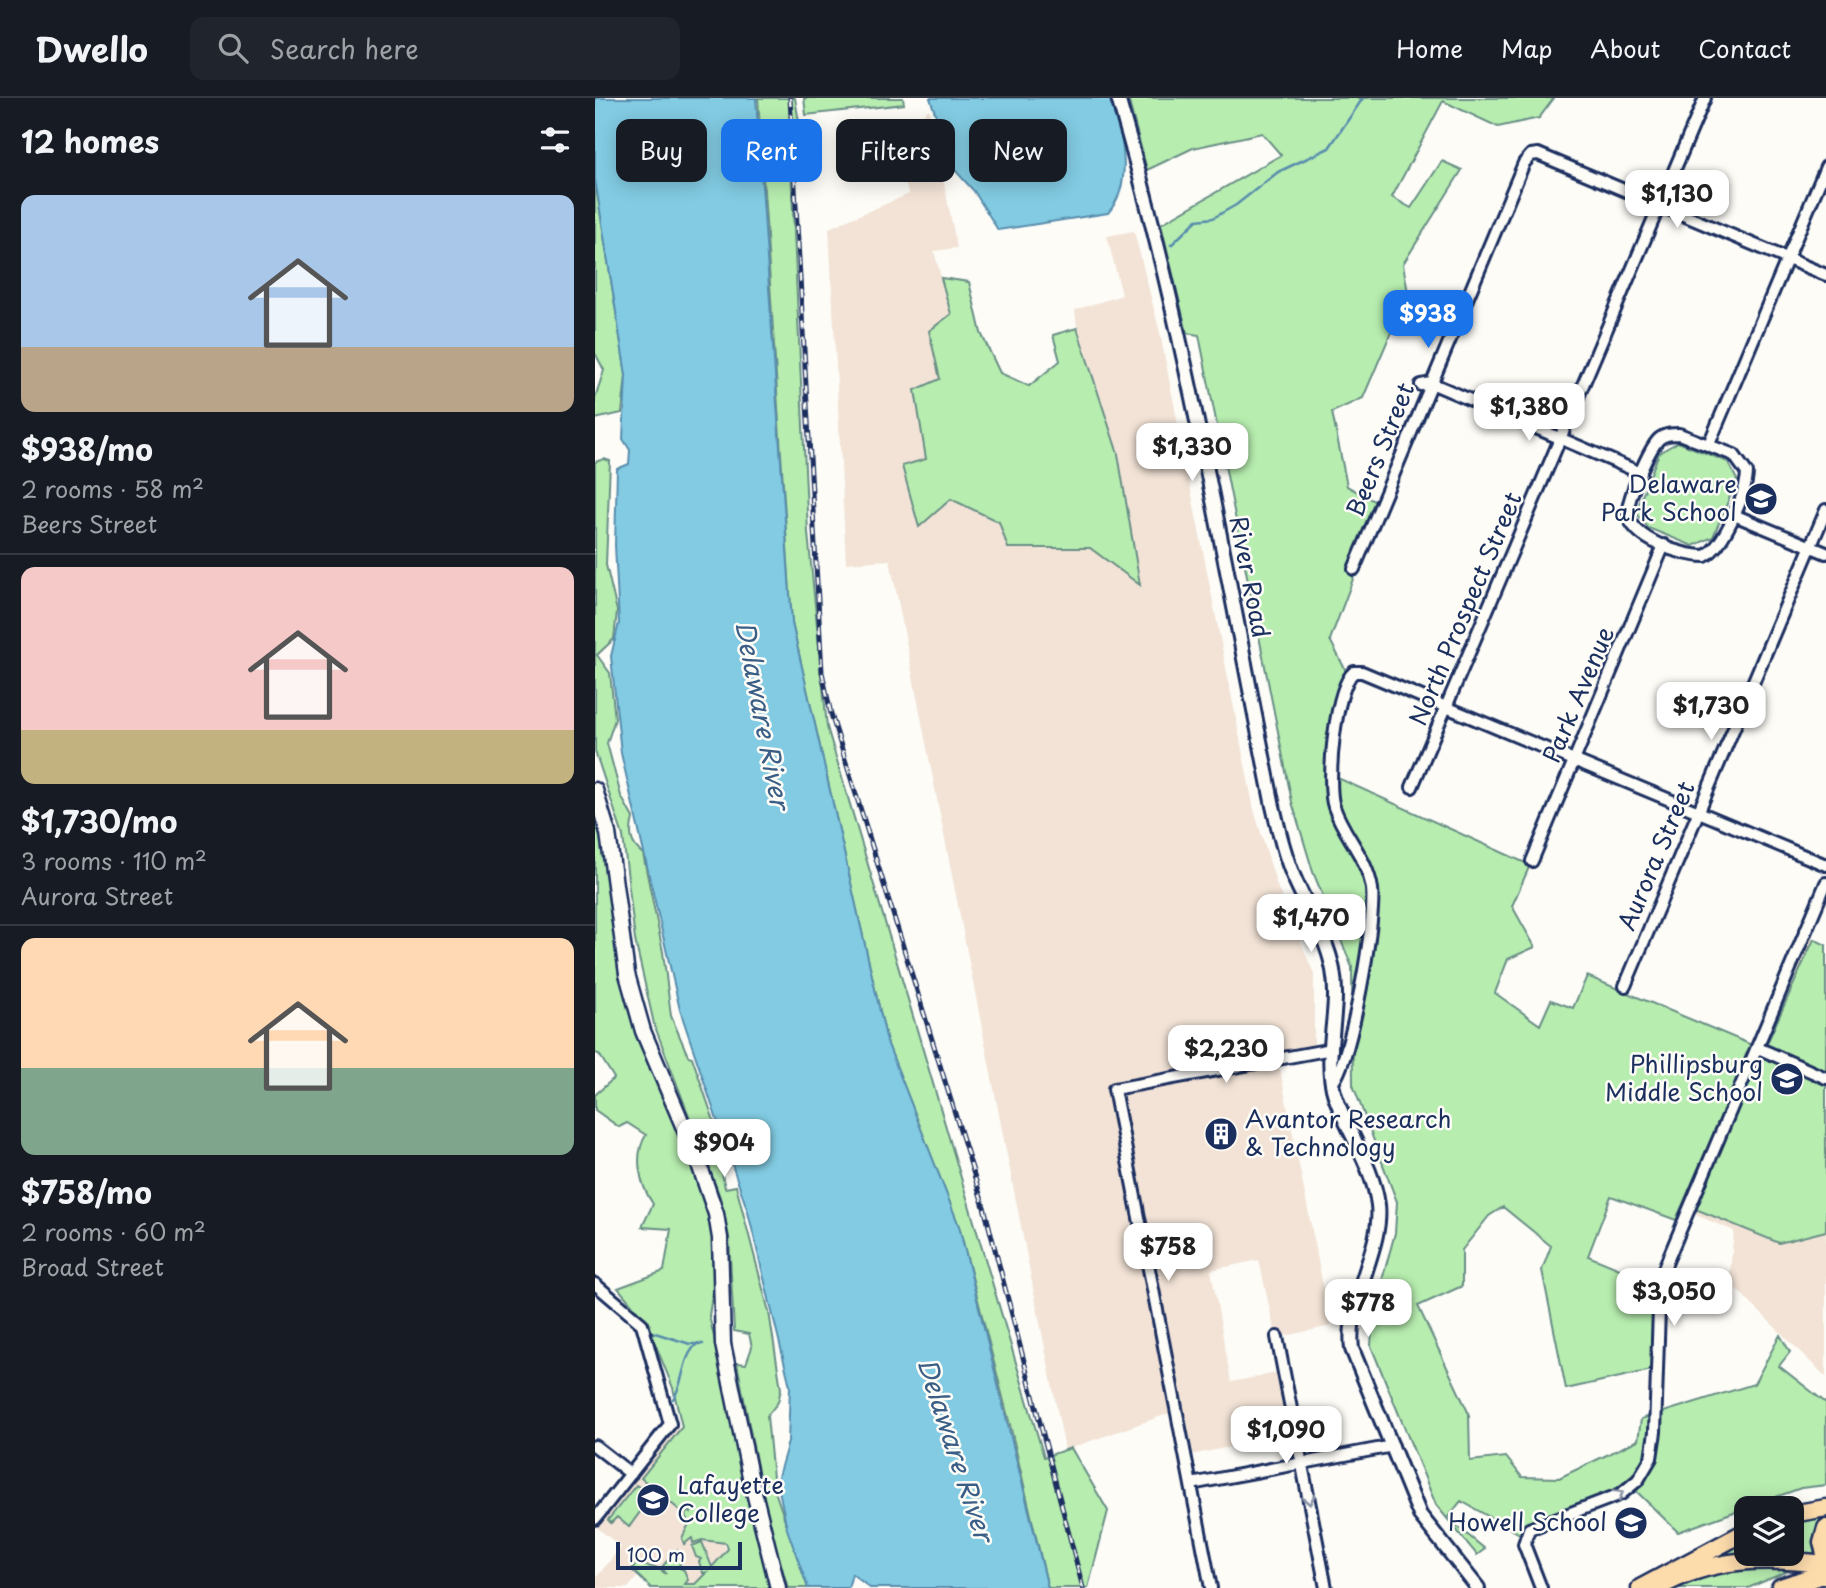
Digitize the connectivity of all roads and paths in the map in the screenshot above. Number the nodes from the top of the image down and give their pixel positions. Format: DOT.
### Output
graph roads {
  1 [pos="1118,98"];
  2 [pos="1705,98"];
  3 [pos="1826,167"];
  4 [pos="1661,206"];
  5 [pos="1787,259"];
  6 [pos="1826,275"];
  7 [pos="1426,384"];
  8 [pos="1561,440"];
  9 [pos="1709,444"];
  10 [pos="1641,473"];
  11 [pos="1826,510"];
  12 [pos="1734,515"];
  13 [pos="1664,545"];
  14 [pos="1811,547"];
  15 [pos="1826,553"];
  16 [pos="1354,569"];
  17 [pos="1448,708"];
  18 [pos="1574,761"];
  19 [pos="1412,787"];
  20 [pos="595,790"];
  21 [pos="1697,813"];
  22 [pos="1532,861"];
  23 [pos="1826,865"];
  24 [pos="1826,883"];
  25 [pos="1625,986"];
  26 [pos="1758,1048"];
  27 [pos="1332,1049"];
  28 [pos="1826,1078"];
  29 [pos="1332,1082"];
  30 [pos="595,1284"];
  31 [pos="1277,1337"];
  32 [pos="595,1446"];
  33 [pos="1393,1446"];
  34 [pos="1302,1463"];
  35 [pos="631,1474"];
  36 [pos="1191,1484"];
  37 [pos="1826,1508"];
  38 [pos="1804,1512"];
  39 [pos="595,1519"];
  40 [pos="1826,1528"];
  41 [pos="1734,1538"];
  42 [pos="1826,1561"];
  43 [pos="1826,1573"];
  44 [pos="778,1588"];
  45 [pos="1211,1588"];
  46 [pos="1326,1588"];
  47 [pos="1478,1588"];
  48 [pos="1541,1588"];
  49 [pos="1640,1588"];
  50 [pos="1658,1588"];
  51 [pos="1781,1588"];
  1 -- 27 [label="street, River Road"];
  2 -- 4 [label="street, North Prospect Street"];
  3 -- 5 [label="street"];
  4 -- 5 [label="street"];
  4 -- 7 [label="street, Beers Street"];
  4 -- 8 [label="street, North Prospect Street"];
  5 -- 6 [label="street"];
  5 -- 9 [label="street"];
  7 -- 8 [label="street"];
  7 -- 16 [label="street, Beers Street"];
  8 -- 10 [label="street"];
  8 -- 17 [label="street, North Prospect Street"];
  9 -- 10 [label="street"];
  9 -- 12 [label="street"];
  10 -- 13 [label="street"];
  11 -- 14 [label="street, Aurora Street"];
  12 -- 13 [label="street"];
  12 -- 14 [label="street"];
  13 -- 18 [label="street, Park Avenue"];
  14 -- 15 [label="street"];
  14 -- 21 [label="street, Aurora Street"];
  17 -- 18 [label="street"];
  17 -- 19 [label="street, North Prospect Street"];
  17 -- 29 [label="street"];
  18 -- 21 [label="street"];
  18 -- 22 [label="street, Park Avenue"];
  20 -- 44 [label="main road"];
  21 -- 23 [label="street"];
  21 -- 25 [label="street, Aurora Street"];
  24 -- 26 [label="street"];
  26 -- 28 [label="street"];
  48 -- 26 [label="street, one-way"];
  27 -- 29 [label="street, River Road"];
  27 -- 36 [label="street"];
  29 -- 33 [label="street"];
  30 -- 35 [label="street"];
  31 -- 34 [label="street"];
  32 -- 35 [label="street"];
  33 -- 34 [label="street"];
  33 -- 47 [label="street"];
  34 -- 36 [label="street"];
  34 -- 46 [label="street, one-way"];
  35 -- 39 [label="street"];
  36 -- 45 [label="street"];
  37 -- 38 [label="main road"];
  40 -- 42 [label="main road"];
  41 -- 49 [label="main road"];
  42 -- 50 [label="main road"];
  43 -- 51 [label="highway"];
}
